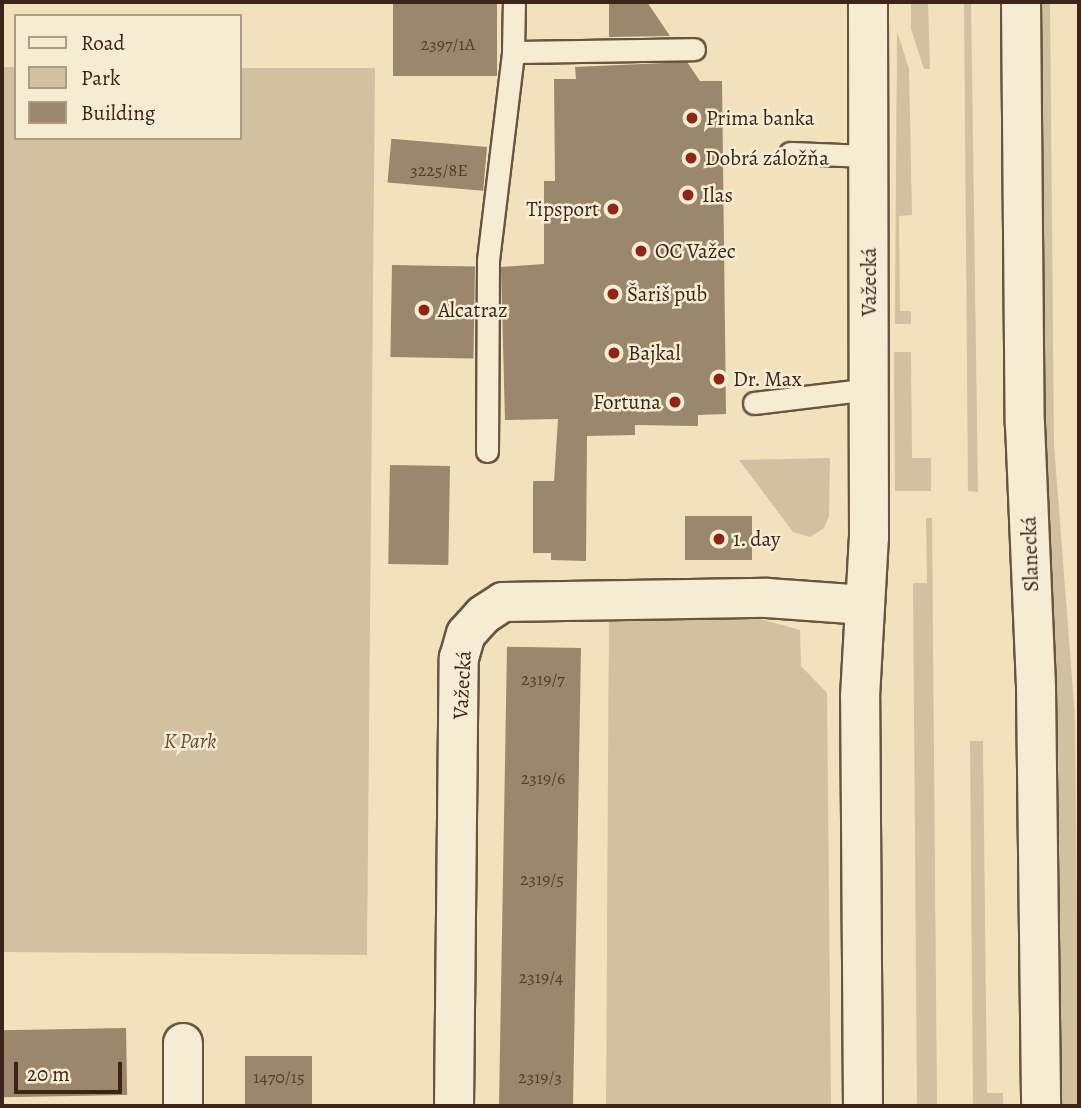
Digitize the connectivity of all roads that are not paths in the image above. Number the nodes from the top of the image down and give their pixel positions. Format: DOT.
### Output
graph roads {
  1 [pos="514,2"];
  2 [pos="869,2"];
  3 [pos="1021,2"];
  4 [pos="694,49"];
  5 [pos="513,52"];
  6 [pos="790,153"];
  7 [pos="869,156"];
  8 [pos="869,389"];
  9 [pos="754,403"];
  10 [pos="487,451"];
  11 [pos="865,605"];
  12 [pos="183,1043"];
  13 [pos="183,1106"];
  14 [pos="454,1106"];
  15 [pos="863,1106"];
  16 [pos="1041,1106"];
  1 -- 5 [label="lane"];
  2 -- 7 [label="street, Važecká"];
  3 -- 16 [label="street, Slanecká"];
  4 -- 5 [label="lane"];
  5 -- 10 [label="lane"];
  6 -- 7 [label="lane"];
  7 -- 8 [label="street, Važecká"];
  8 -- 9 [label="lane"];
  8 -- 11 [label="street, Važecká"];
  11 -- 14 [label="street, Važecká"];
  11 -- 15 [label="street, Važecká"];
  12 -- 13 [label="street"];
}
